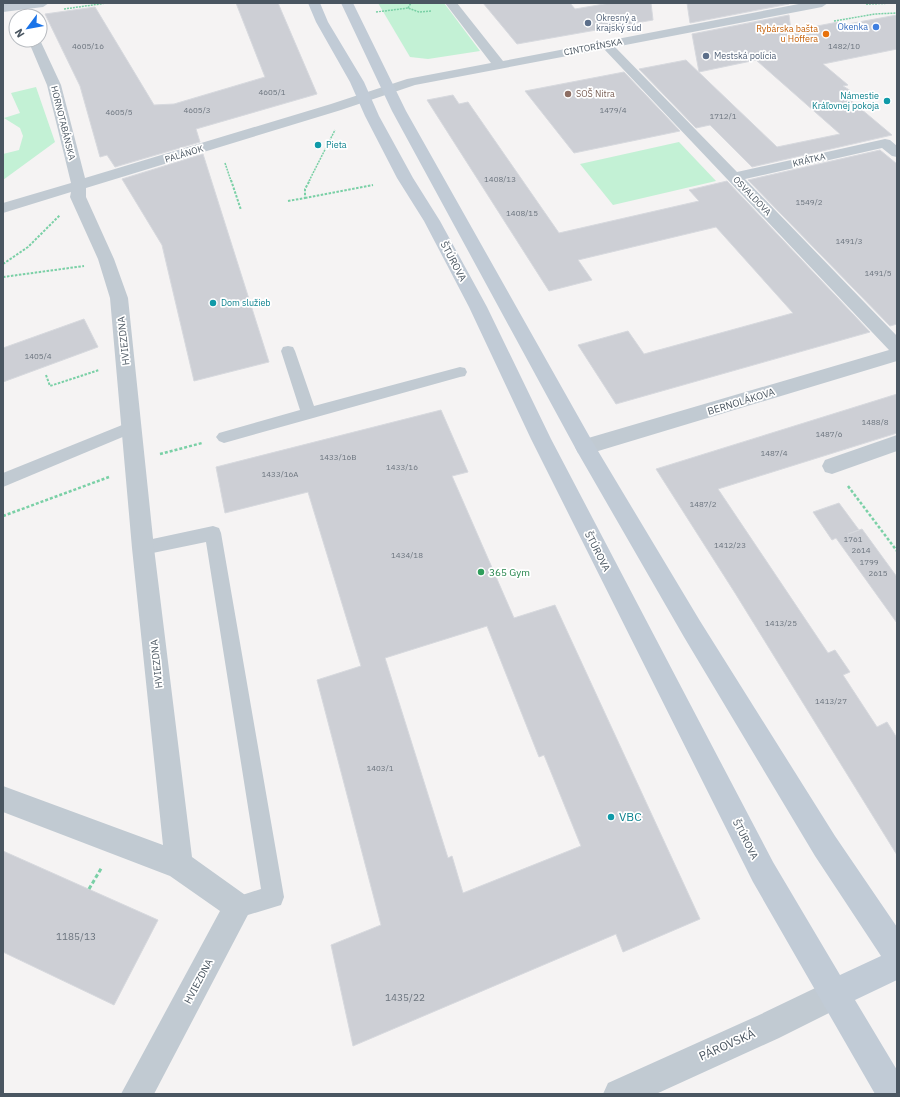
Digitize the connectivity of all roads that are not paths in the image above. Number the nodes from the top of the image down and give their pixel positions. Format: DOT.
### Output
graph roads {
  1 [pos="43,3"];
  2 [pos="314,3"];
  3 [pos="347,3"];
  4 [pos="451,3"];
  5 [pos="822,3"];
  6 [pos="29,8"];
  7 [pos="606,44"];
  8 [pos="38,48"];
  9 [pos="499,64"];
  10 [pos="388,89"];
  11 [pos="364,99"];
  12 [pos="897,153"];
  13 [pos="734,177"];
  14 [pos="79,191"];
  15 [pos="3,208"];
  16 [pos="897,347"];
  17 [pos="288,351"];
  18 [pos="897,354"];
  19 [pos="460,372"];
  20 [pos="309,414"];
  21 [pos="132,427"];
  22 [pos="224,436"];
  23 [pos="897,443"];
  24 [pos="585,447"];
  25 [pos="832,466"];
  26 [pos="3,480"];
  27 [pos="143,548"];
  28 [pos="3,799"];
  29 [pos="179,865"];
  30 [pos="238,907"];
  31 [pos="897,953"];
  32 [pos="897,964"];
  33 [pos="834,994"];
  34 [pos="653,1087"];
  35 [pos="137,1094"];
  36 [pos="619,1094"];
  37 [pos="893,1094"];
  1 -- 6 [label="street"];
  2 -- 11 [label="main road, ŠTÚROVA"];
  3 -- 10 [label="main road"];
  4 -- 9 [label="street"];
  5 -- 7 [label="street, CINTORÍNSKA"];
  7 -- 9 [label="street, CINTORÍNSKA"];
  7 -- 13 [label="street, OSVALDOVA"];
  8 -- 14 [label="street, HORNOTABÁNSKA"];
  9 -- 10 [label="street, CINTORÍNSKA"];
  10 -- 11 [label="street, PALÁNOK"];
  10 -- 24 [label="main road"];
  11 -- 14 [label="street, PALÁNOK"];
  11 -- 33 [label="main road, ŠTÚROVA"];
  12 -- 13 [label="street, KRÁTKA"];
  13 -- 16 [label="street, OSVALDOVA"];
  14 -- 15 [label="street, PALÁNOK"];
  14 -- 21 [label="street, HVIEZDNA"];
  17 -- 20 [label="lane"];
  18 -- 24 [label="street, BERNOLÁKOVA"];
  19 -- 20 [label="lane"];
  20 -- 22 [label="lane"];
  21 -- 26 [label="lane"];
  21 -- 27 [label="street, HVIEZDNA"];
  23 -- 25 [label="street"];
  24 -- 31 [label="main road"];
  27 -- 29 [label="street, HVIEZDNA"];
  27 -- 30 [label="lane"];
  28 -- 29 [label="street"];
  29 -- 30 [label="street"];
  30 -- 35 [label="street, HVIEZDNA"];
  32 -- 33 [label="main road"];
  33 -- 34 [label="street, PÁROVSKÁ"];
  33 -- 37 [label="main road, ŠTÚROVA"];
  34 -- 36 [label="street, PÁROVSKÁ"];
}
